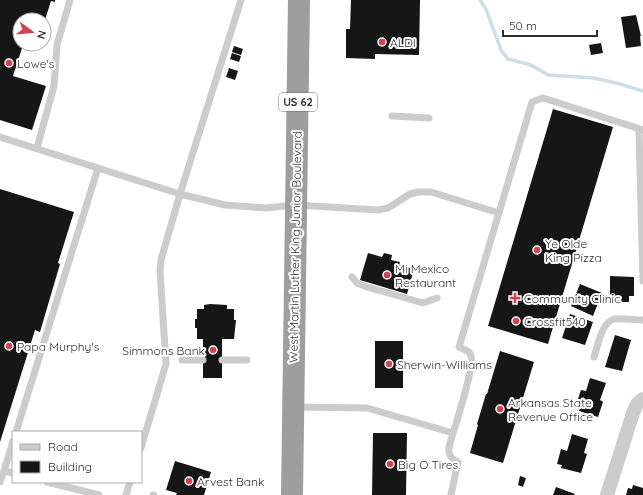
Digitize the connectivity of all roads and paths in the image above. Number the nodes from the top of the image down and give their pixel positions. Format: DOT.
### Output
graph roads {
  1 [pos="70,0"];
  2 [pos="240,0"];
  3 [pos="299,0"];
  4 [pos="392,116"];
  5 [pos="429,118"];
  6 [pos="641,129"];
  7 [pos="0,138"];
  8 [pos="37,148"];
  9 [pos="98,168"];
  10 [pos="180,194"];
  11 [pos="296,205"];
  12 [pos="498,213"];
  13 [pos="352,277"];
  14 [pos="643,282"];
  15 [pos="437,298"];
  16 [pos="643,320"];
  17 [pos="594,357"];
  18 [pos="182,360"];
  19 [pos="203,360"];
  20 [pos="222,360"];
  21 [pos="247,360"];
  22 [pos="643,399"];
  23 [pos="293,407"];
  24 [pos="16,431"];
  25 [pos="453,433"];
  26 [pos="12,443"];
  27 [pos="142,445"];
  28 [pos="4,471"];
  29 [pos="12,473"];
  30 [pos="0,482"];
  31 [pos="51,483"];
  32 [pos="130,483"];
  33 [pos="99,495"];
  34 [pos="126,495"];
  35 [pos="292,495"];
  36 [pos="451,495"];
  37 [pos="607,495"];
  1 -- 8 [label="lane"];
  2 -- 10 [label="lane"];
  3 -- 11 [label="highway, West Martin Luther King Junior Boulevard / US 62"];
  4 -- 5 [label="lane"];
  6 -- 12 [label="lane"];
  6 -- 14 [label="lane"];
  7 -- 8 [label="lane"];
  8 -- 9 [label="lane"];
  9 -- 10 [label="lane"];
  9 -- 24 [label="lane"];
  10 -- 11 [label="lane"];
  10 -- 27 [label="lane"];
  11 -- 12 [label="lane"];
  11 -- 23 [label="highway, West Martin Luther King Junior Boulevard / US 62"];
  12 -- 25 [label="lane"];
  13 -- 15 [label="lane"];
  16 -- 17 [label="lane"];
  18 -- 19 [label="lane"];
  20 -- 21 [label="lane"];
  22 -- 37 [label="street"];
  23 -- 25 [label="lane"];
  23 -- 35 [label="highway, West Martin Luther King Junior Boulevard / US 62"];
  25 -- 36 [label="lane"];
  26 -- 28 [label="lane"];
  28 -- 29 [label="lane"];
  28 -- 30 [label="lane"];
  31 -- 33 [label="lane"];
  32 -- 34 [label="lane"];
}
